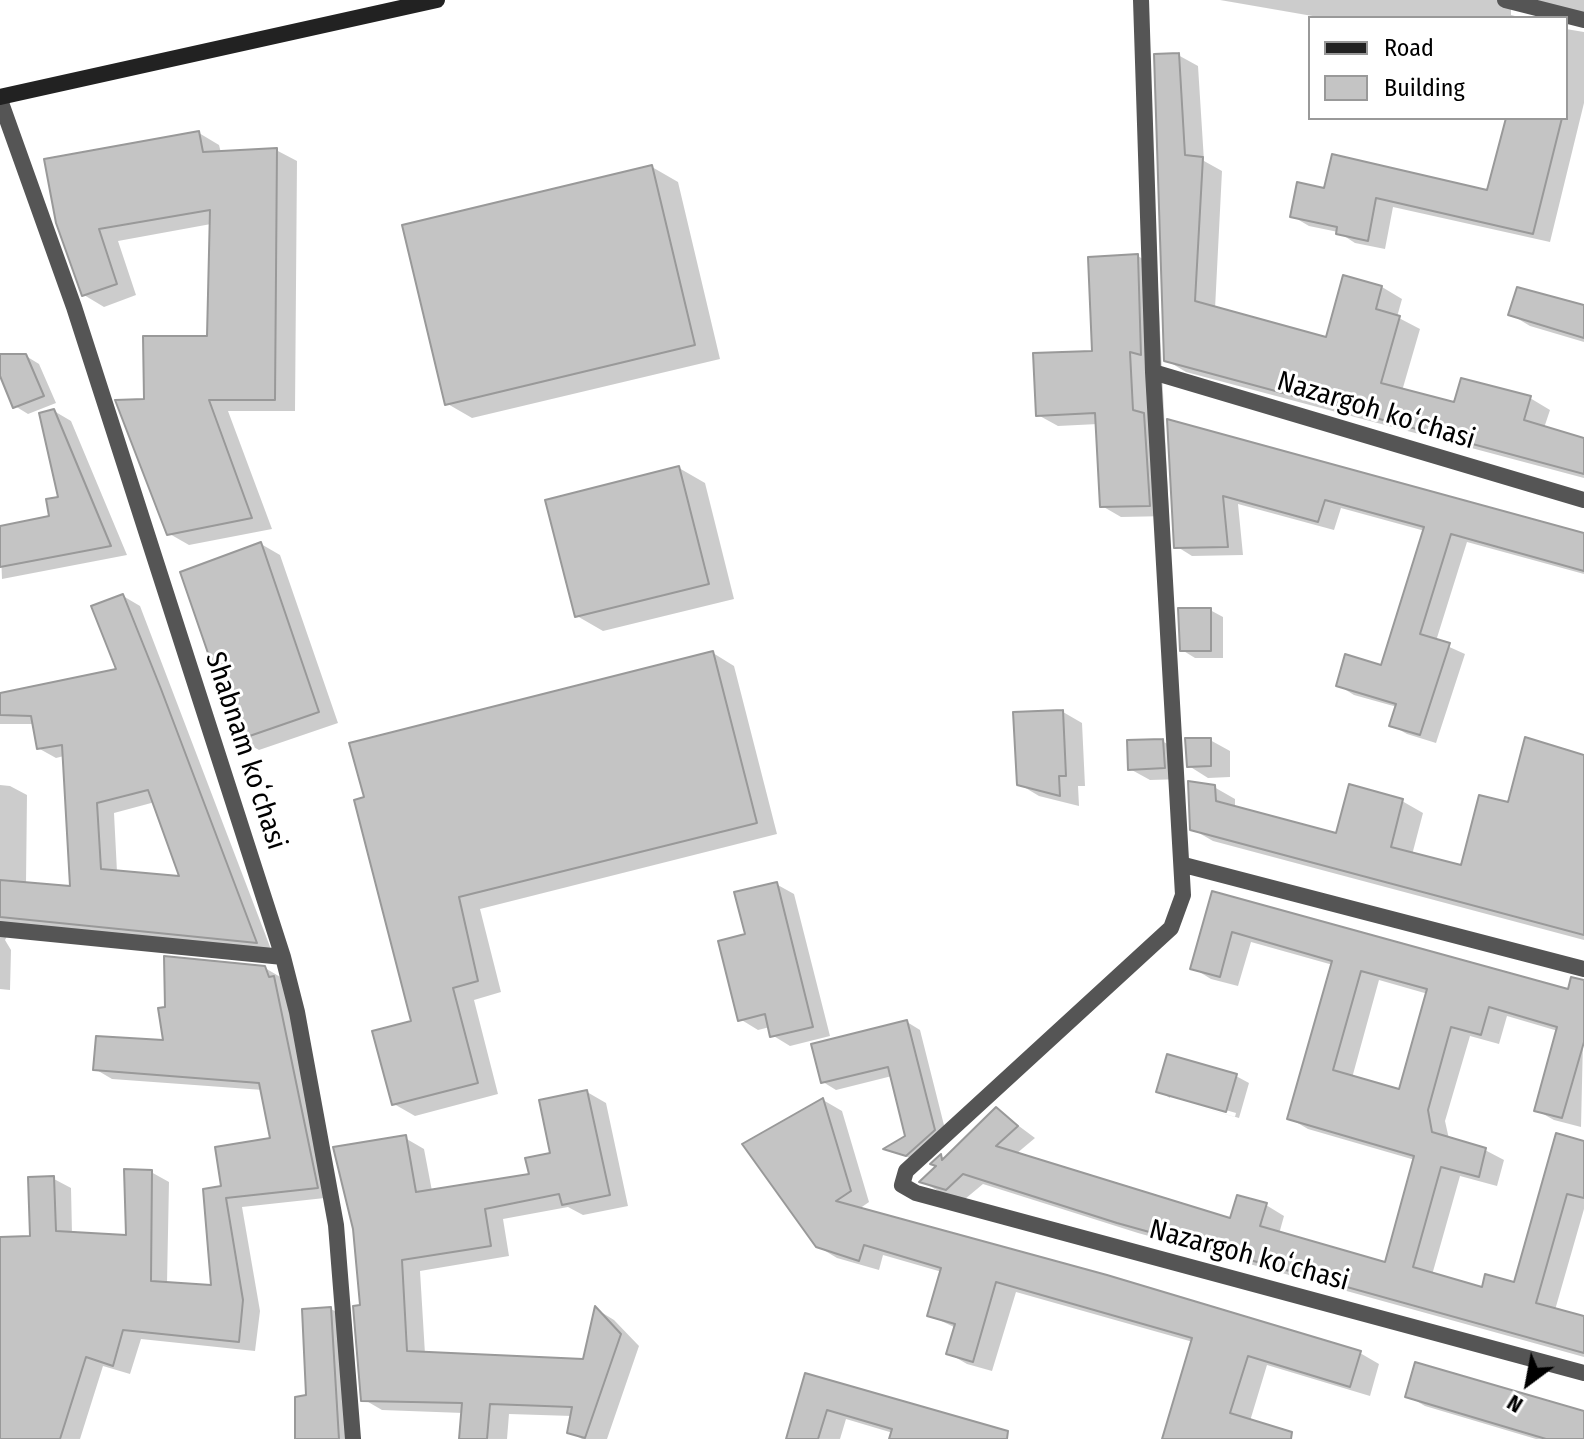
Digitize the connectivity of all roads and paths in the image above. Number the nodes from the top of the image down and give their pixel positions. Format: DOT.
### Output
graph roads {
  1 [pos="437,0"];
  2 [pos="1141,0"];
  3 [pos="1505,0"];
  4 [pos="1584,20"];
  5 [pos="0,98"];
  6 [pos="1153,372"];
  7 [pos="1584,500"];
  8 [pos="1184,865"];
  9 [pos="0,929"];
  10 [pos="283,957"];
  11 [pos="1584,969"];
  12 [pos="1584,1373"];
  13 [pos="353,1439"];
  1 -- 5 [label="street"];
  2 -- 6 [label="street"];
  3 -- 4 [label="street"];
  5 -- 10 [label="street, Shabnam koʻchasi"];
  6 -- 7 [label="street, Nazargoh koʻchasi"];
  6 -- 8 [label="street"];
  8 -- 11 [label="street"];
  8 -- 12 [label="street, Nazargoh koʻchasi"];
  9 -- 10 [label="street"];
  10 -- 13 [label="street, Shabnam koʻchasi"];
}
